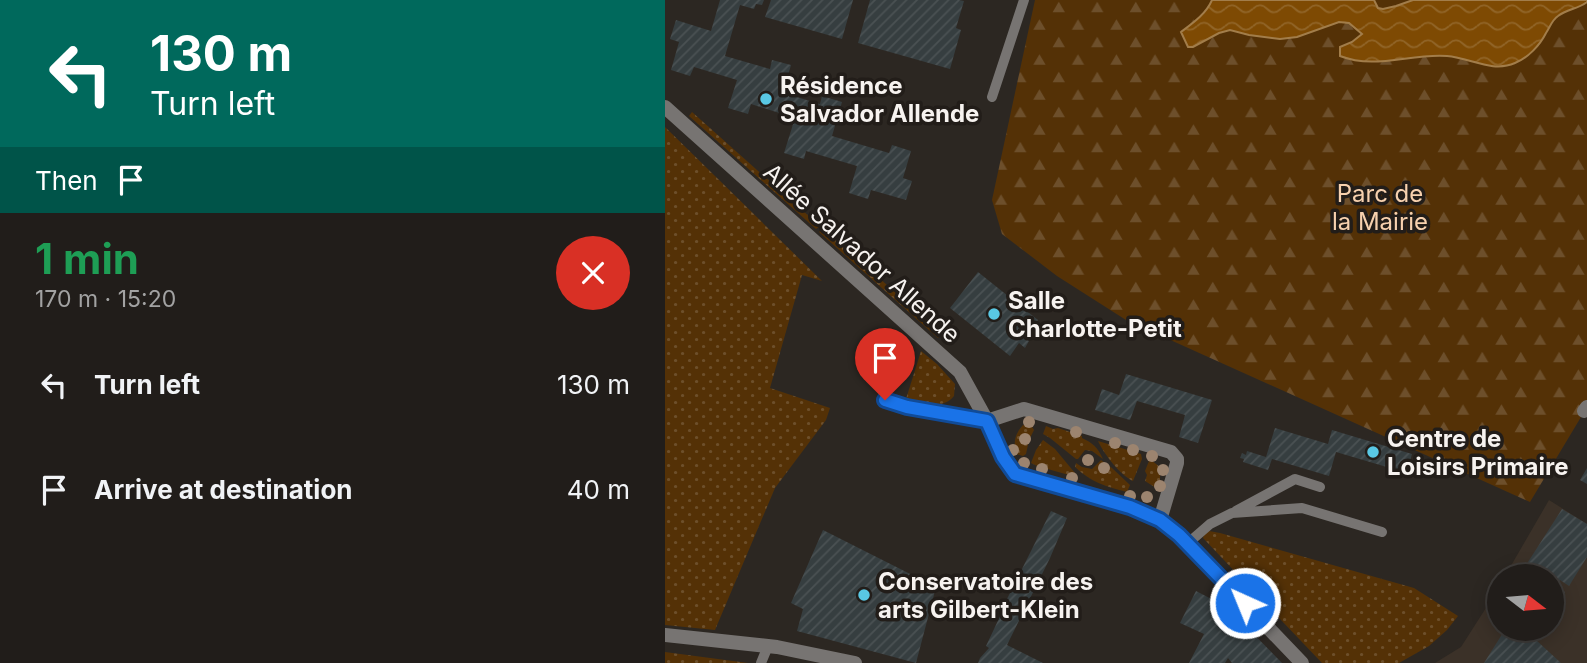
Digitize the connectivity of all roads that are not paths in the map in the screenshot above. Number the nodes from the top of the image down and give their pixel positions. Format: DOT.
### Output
graph roads {
  1 [pos="1024,0"];
  2 [pos="992,97"];
  3 [pos="665,107"];
  4 [pos="885,400"];
  5 [pos="907,407"];
  6 [pos="987,421"];
  7 [pos="1320,487"];
  8 [pos="1232,513"];
  9 [pos="1160,520"];
  10 [pos="1382,532"];
  11 [pos="1187,544"];
  12 [pos="665,635"];
  13 [pos="768,646"];
  14 [pos="761,663"];
  15 [pos="855,663"];
  16 [pos="1302,663"];
  1 -- 2 [label="lane"];
  3 -- 6 [label="street, Allée Salvador Allende"];
  4 -- 5 [label="lane"];
  5 -- 6 [label="street"];
  6 -- 9 [label="street, Allée Salvador Allende"];
  6 -- 9 [label="street"];
  7 -- 8 [label="lane"];
  8 -- 10 [label="lane"];
  8 -- 11 [label="lane"];
  9 -- 11 [label="street, Allée Salvador Allende"];
  11 -- 16 [label="street, Allée Salvador Allende"];
  12 -- 13 [label="street"];
  13 -- 14 [label="lane"];
  13 -- 15 [label="street"];
}
